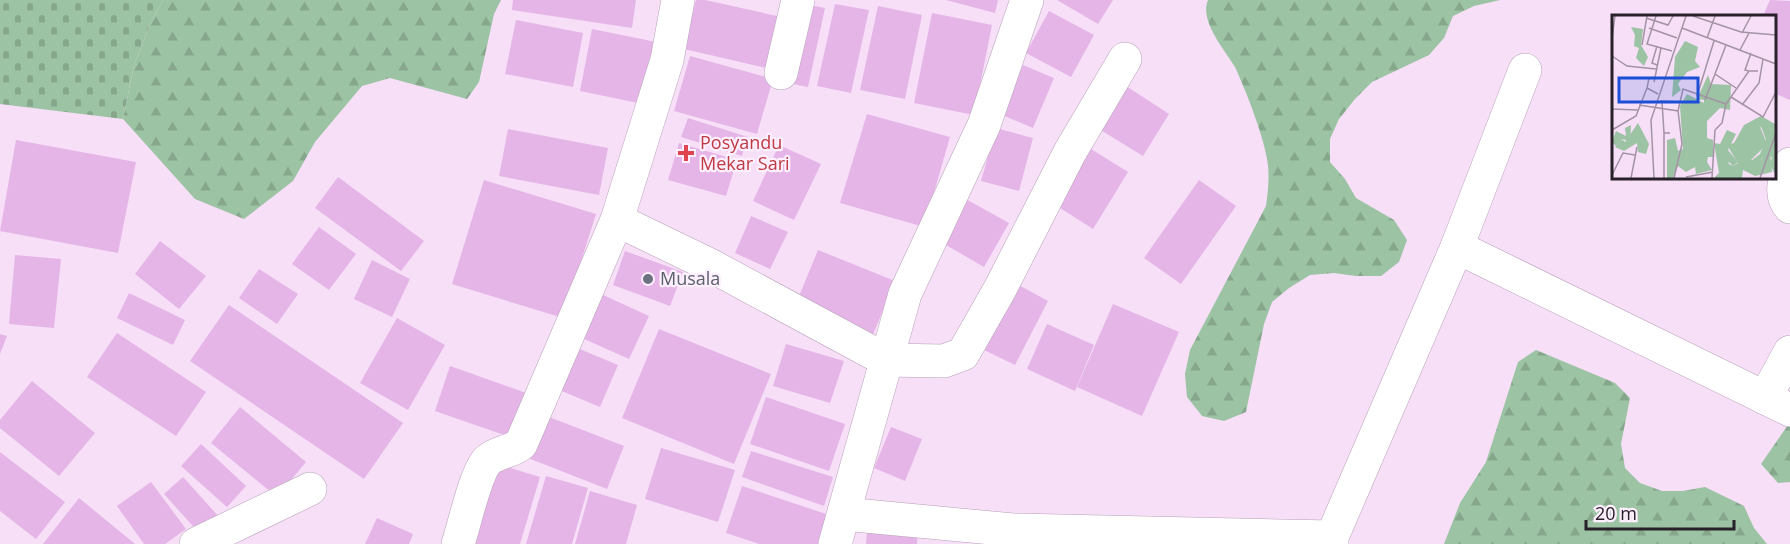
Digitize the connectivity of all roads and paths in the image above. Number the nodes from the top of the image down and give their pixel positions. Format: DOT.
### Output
graph roads {
  1 [pos="678,0"];
  2 [pos="798,0"];
  3 [pos="1027,0"];
  4 [pos="1125,59"];
  5 [pos="1525,70"];
  6 [pos="781,73"];
  7 [pos="1790,164"];
  8 [pos="1790,207"];
  9 [pos="617,220"];
  10 [pos="1457,247"];
  11 [pos="1790,352"];
  12 [pos="886,360"];
  13 [pos="1777,404"];
  14 [pos="309,489"];
  15 [pos="839,529"];
  16 [pos="982,536"];
  17 [pos="1332,540"];
  18 [pos="196,544"];
  19 [pos="458,544"];
  1 -- 9 [label="street"];
  2 -- 6 [label="street"];
  3 -- 12 [label="street"];
  4 -- 12 [label="street"];
  5 -- 10 [label="street"];
  7 -- 8 [label="street"];
  9 -- 12 [label="street"];
  9 -- 19 [label="street"];
  10 -- 13 [label="street"];
  10 -- 17 [label="street"];
  11 -- 13 [label="street"];
  12 -- 15 [label="street"];
  14 -- 18 [label="street"];
  15 -- 16 [label="street"];
  16 -- 17 [label="street"];
}
